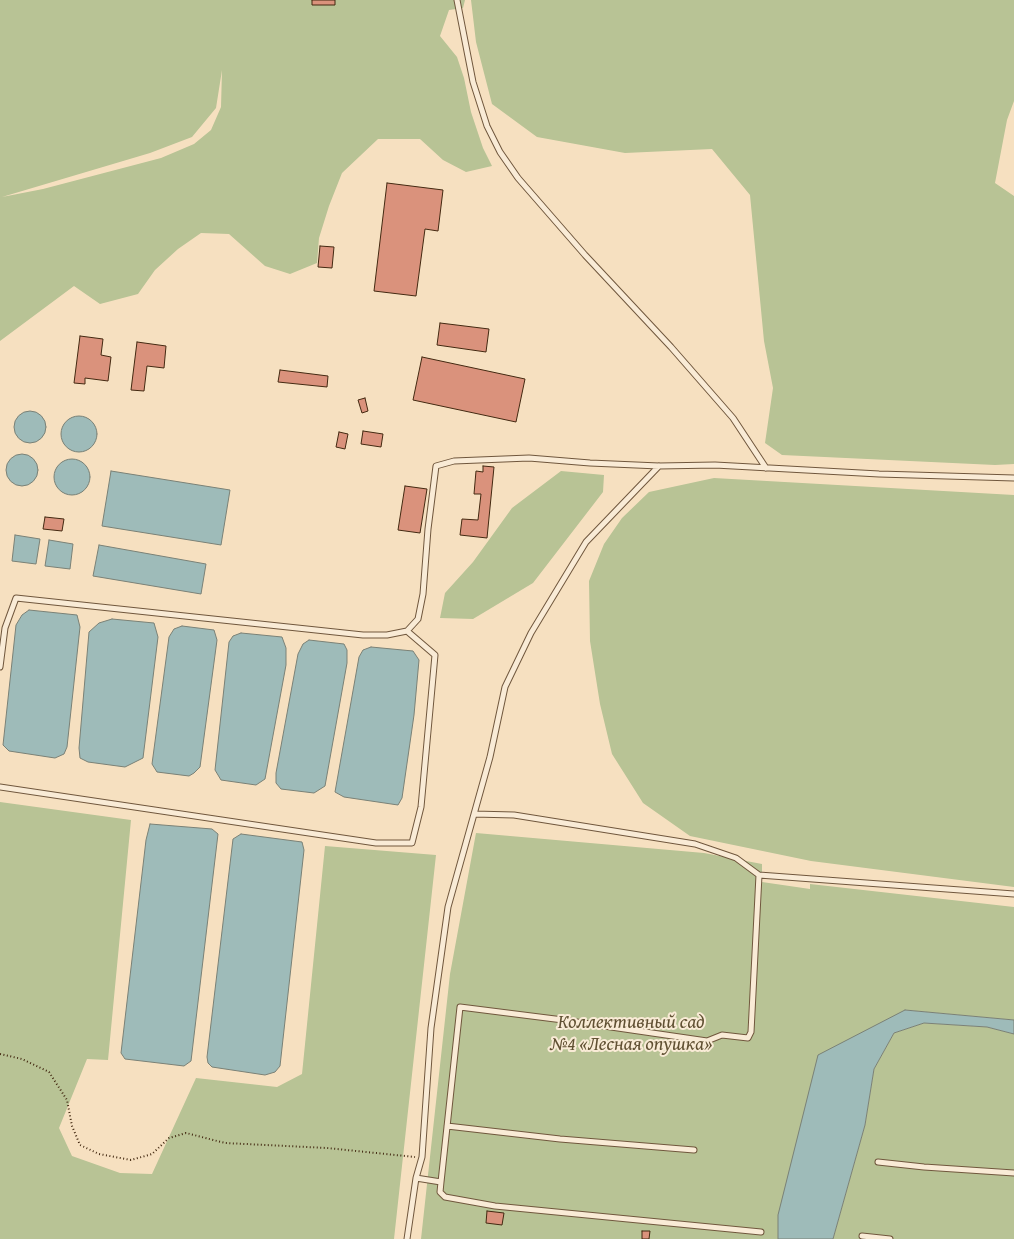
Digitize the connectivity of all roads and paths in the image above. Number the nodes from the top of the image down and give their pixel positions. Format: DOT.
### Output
graph roads {
  1 [pos="457,0"];
  2 [pos="659,466"];
  3 [pos="766,468"];
  4 [pos="1014,478"];
  5 [pos="407,631"];
  6 [pos="0,666"];
  7 [pos="0,787"];
  8 [pos="474,814"];
  9 [pos="759,875"];
  10 [pos="1014,894"];
  11 [pos="0,1054"];
  12 [pos="447,1126"];
  13 [pos="694,1150"];
  14 [pos="422,1157"];
  15 [pos="878,1162"];
  16 [pos="1014,1173"];
  17 [pos="416,1178"];
  18 [pos="441,1182"];
  19 [pos="761,1232"];
  20 [pos="862,1236"];
  21 [pos="407,1239"];
  22 [pos="890,1239"];
  1 -- 3 [label="lane"];
  2 -- 3 [label="lane"];
  2 -- 5 [label="lane"];
  2 -- 8 [label="lane"];
  3 -- 4 [label="lane"];
  5 -- 6 [label="lane"];
  5 -- 7 [label="lane"];
  8 -- 9 [label="lane"];
  8 -- 14 [label="lane"];
  9 -- 10 [label="lane"];
  9 -- 12 [label="lane"];
  11 -- 14 [label="path"];
  12 -- 13 [label="lane"];
  12 -- 18 [label="lane"];
  14 -- 17 [label="lane"];
  15 -- 16 [label="lane"];
  17 -- 18 [label="lane"];
  17 -- 21 [label="lane"];
  18 -- 19 [label="lane"];
  20 -- 22 [label="lane"];
}
